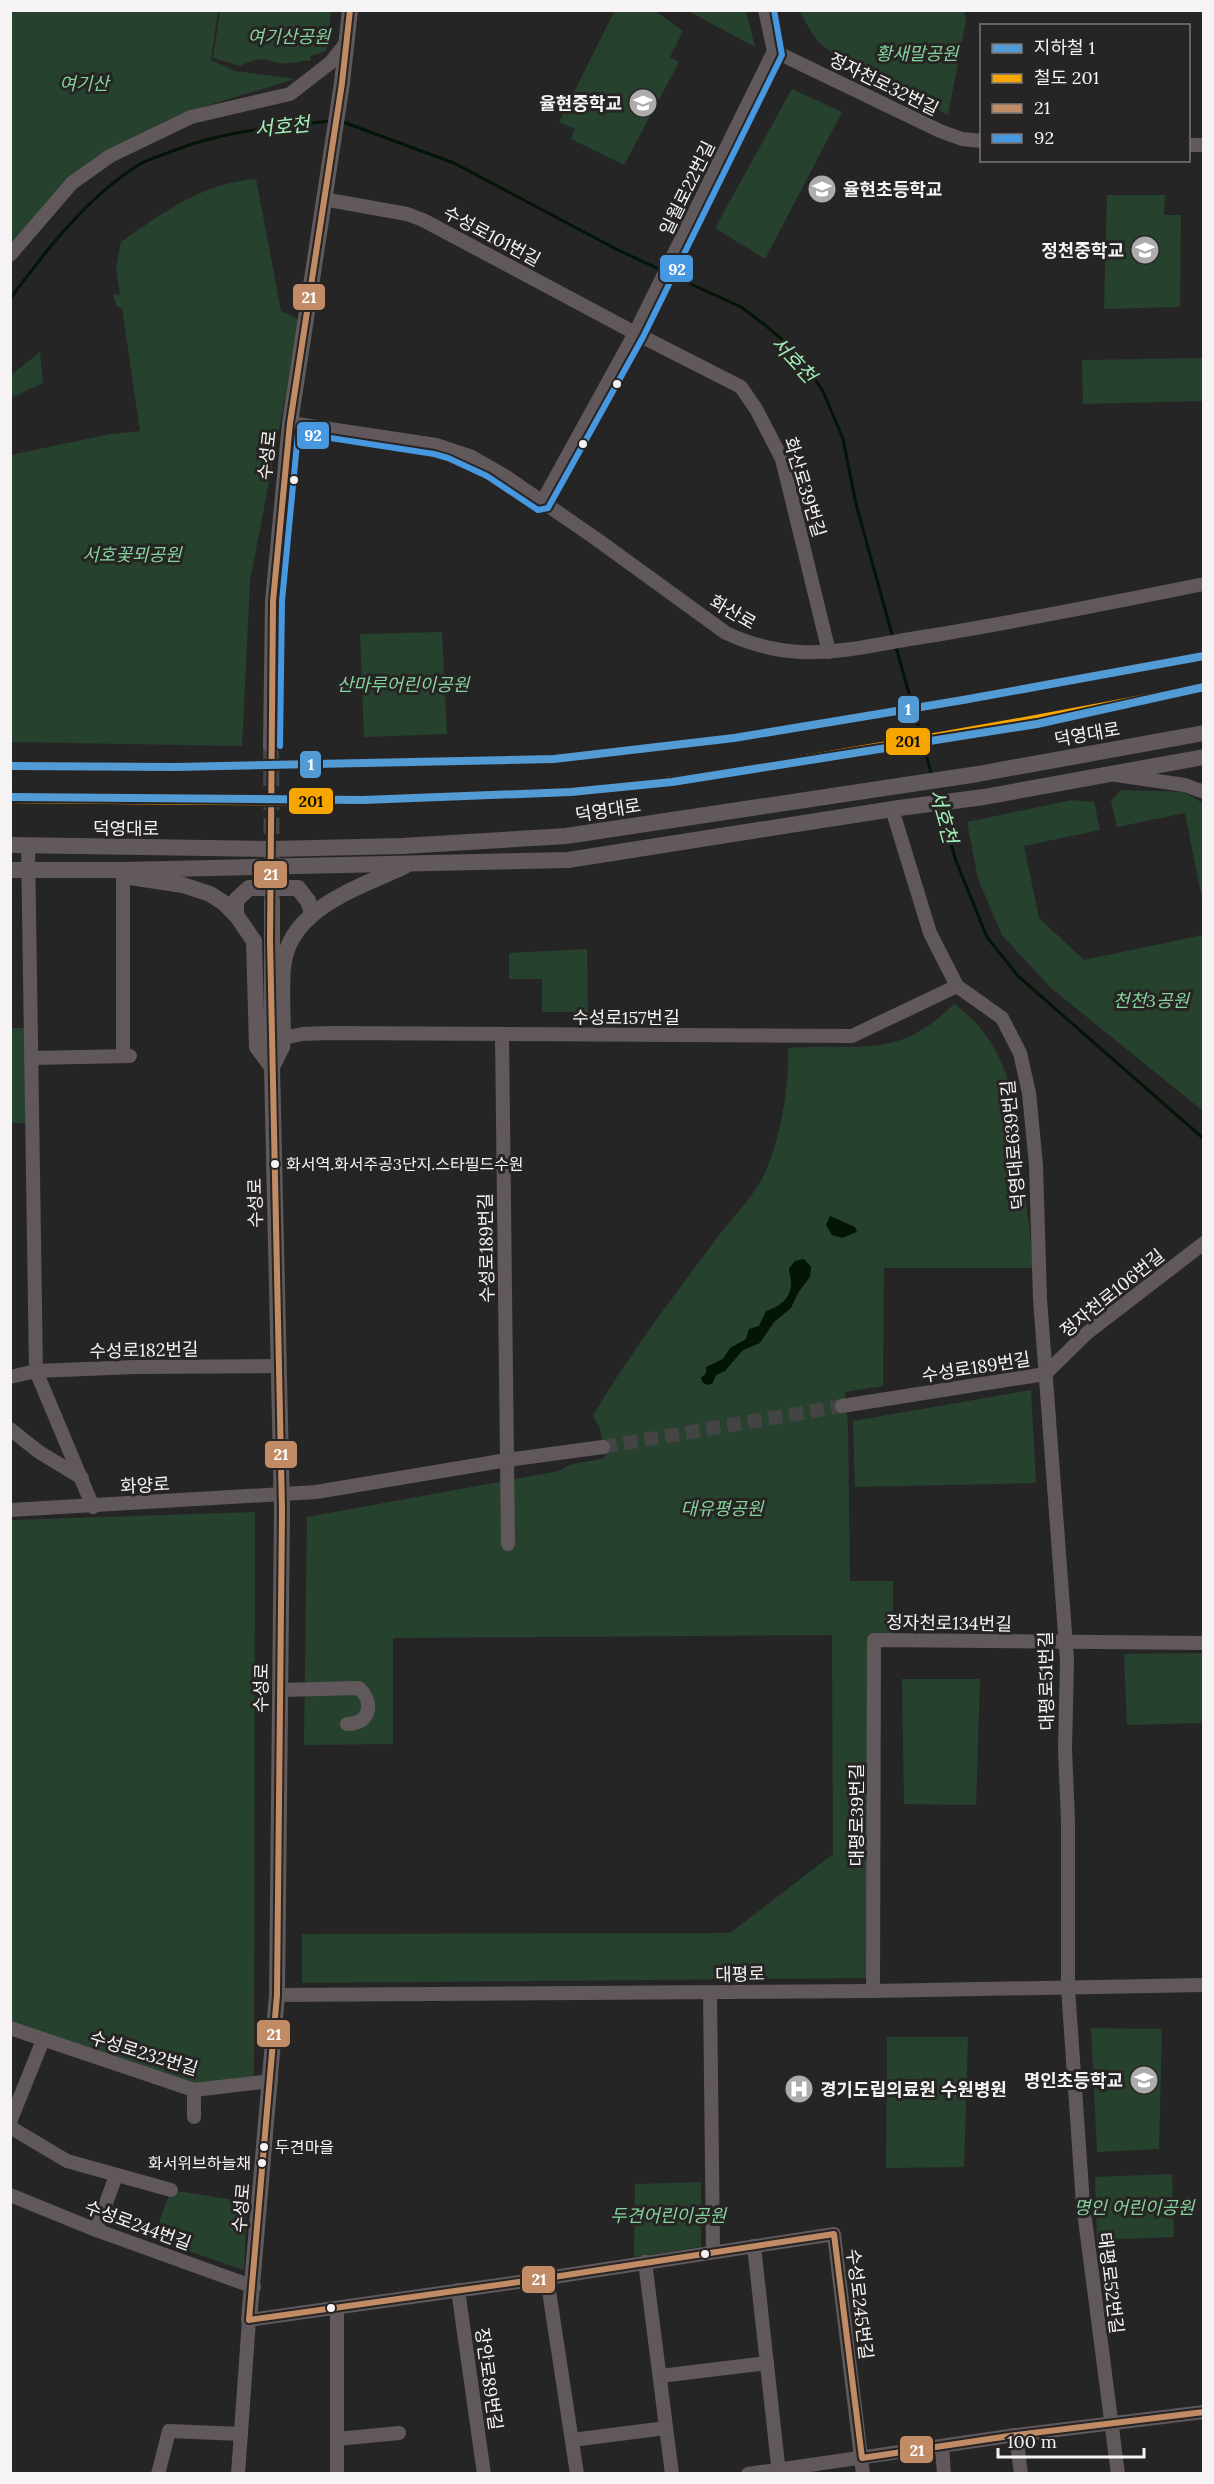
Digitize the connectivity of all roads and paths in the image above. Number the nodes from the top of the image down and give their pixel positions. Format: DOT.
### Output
graph roads {
  1 [pos="350,10"];
  2 [pos="765,10"];
  3 [pos="346,43"];
  4 [pos="774,51"];
  5 [pos="980,141"];
  6 [pos="324,199"];
  7 [pos="10,255"];
  8 [pos="634,333"];
  9 [pos="290,423"];
  10 [pos="543,502"];
  11 [pos="1203,584"];
  12 [pos="830,652"];
  13 [pos="1203,733"];
  14 [pos="271,746"];
  15 [pos="1203,757"];
  16 [pos="1114,774"];
  17 [pos="1203,792"];
  18 [pos="896,808"];
  19 [pos="10,845"];
  20 [pos="28,845"];
  21 [pos="411,863"];
  22 [pos="10,870"];
  23 [pos="28,870"];
  24 [pos="123,873"];
  25 [pos="272,902"];
  26 [pos="312,913"];
  27 [pos="236,915"];
  28 [pos="957,987"];
  29 [pos="502,1035"];
  30 [pos="283,1038"];
  31 [pos="31,1058"];
  32 [pos="272,1067"];
  33 [pos="1203,1243"];
  34 [pos="278,1366"];
  35 [pos="36,1371"];
  36 [pos="1045,1374"];
  37 [pos="10,1377"];
  38 [pos="842,1406"];
  39 [pos="10,1429"];
  40 [pos="603,1447"];
  41 [pos="507,1460"];
  42 [pos="82,1478"];
  43 [pos="281,1495"];
  44 [pos="93,1506"];
  45 [pos="10,1510"];
  46 [pos="508,1544"];
  47 [pos="874,1640"];
  48 [pos="1064,1643"];
  49 [pos="1203,1643"];
  50 [pos="280,1690"];
  51 [pos="347,1724"];
  52 [pos="1203,1985"];
  53 [pos="1068,1989"];
  54 [pos="873,1991"];
  55 [pos="710,1992"];
  56 [pos="277,1995"];
  57 [pos="10,2028"];
  58 [pos="43,2040"];
  59 [pos="271,2081"];
  60 [pos="194,2090"];
  61 [pos="194,2117"];
  62 [pos="10,2122"];
  63 [pos="10,2127"];
  64 [pos="116,2176"];
  65 [pos="171,2190"];
  66 [pos="10,2195"];
  67 [pos="96,2230"];
  68 [pos="754,2246"];
  69 [pos="713,2252"];
  70 [pos="645,2262"];
  71 [pos="547,2278"];
  72 [pos="254,2287"];
  73 [pos="458,2290"];
  74 [pos="338,2308"];
  75 [pos="249,2320"];
  76 [pos="767,2362"];
  77 [pos="660,2376"];
  78 [pos="1203,2412"];
  79 [pos="1110,2423"];
  80 [pos="666,2427"];
  81 [pos="399,2433"];
  82 [pos="241,2434"];
  83 [pos="1016,2435"];
  84 [pos="337,2439"];
  85 [pos="572,2440"];
  86 [pos="942,2446"];
  87 [pos="862,2458"];
  88 [pos="779,2472"];
  89 [pos="158,2474"];
  90 [pos="238,2474"];
  91 [pos="337,2474"];
  92 [pos="484,2474"];
  93 [pos="577,2474"];
  94 [pos="672,2474"];
  95 [pos="748,2474"];
  96 [pos="863,2474"];
  97 [pos="944,2474"];
  98 [pos="1021,2474"];
  99 [pos="1118,2474"];
  1 -- 3 [label="main road"];
  2 -- 4 [label="street"];
  3 -- 6 [label="main road, 수성로"];
  3 -- 7 [label="street"];
  4 -- 5 [label="street, 정자천로32번길"];
  4 -- 8 [label="street, 일월로22번길"];
  6 -- 8 [label="street, 수성로101번길"];
  6 -- 9 [label="main road, 수성로"];
  8 -- 10 [label="street, 일월로22번길"];
  8 -- 12 [label="street, 화산로39번길"];
  9 -- 10 [label="street, 화산로"];
  9 -- 14 [label="main road, 수성로"];
  10 -- 12 [label="street, 화산로"];
  11 -- 12 [label="street, 화산로"];
  13 -- 20 [label="main road, 덕영대로"];
  15 -- 16 [label="main road"];
  16 -- 17 [label="street"];
  16 -- 18 [label="main road"];
  18 -- 21 [label="main road"];
  18 -- 28 [label="street, 덕영대로639번길"];
  19 -- 20 [label="main road, 덕영대로"];
  20 -- 23 [label="street"];
  21 -- 24 [label="main road"];
  21 -- 26 [label="main road"];
  22 -- 23 [label="main road"];
  23 -- 24 [label="main road"];
  23 -- 31 [label="street"];
  24 -- 27 [label="main road"];
  24 -- 31 [label="street"];
  25 -- 32 [label="main road, 수성로"];
  26 -- 27 [label="main road"];
  26 -- 30 [label="main road"];
  27 -- 32 [label="main road"];
  28 -- 29 [label="street, 수성로157번길"];
  28 -- 36 [label="street, 덕영대로639번길"];
  29 -- 30 [label="street, 수성로157번길"];
  29 -- 41 [label="street, 수성로189번길"];
  30 -- 32 [label="main road"];
  31 -- 35 [label="street"];
  32 -- 34 [label="main road, 수성로"];
  33 -- 36 [label="street, 정자천로106번길"];
  34 -- 35 [label="street, 수성로182번길"];
  34 -- 43 [label="main road, 수성로"];
  35 -- 37 [label="street, 수성로182번길"];
  35 -- 42 [label="street"];
  36 -- 38 [label="street, 수성로189번길"];
  36 -- 48 [label="street, 대평로51번길"];
  39 -- 42 [label="street"];
  40 -- 41 [label="street"];
  41 -- 43 [label="street"];
  41 -- 46 [label="street, 수성로189번길"];
  42 -- 44 [label="street"];
  43 -- 44 [label="street, 화양로"];
  43 -- 50 [label="main road, 수성로"];
  44 -- 45 [label="street, 화양로"];
  47 -- 48 [label="street, 정자천로134번길"];
  47 -- 54 [label="street, 대평로39번길"];
  48 -- 49 [label="street, 정자천로134번길"];
  48 -- 53 [label="street, 대평로51번길"];
  50 -- 51 [label="street"];
  50 -- 56 [label="main road, 수성로"];
  52 -- 53 [label="street, 대평로"];
  53 -- 54 [label="street, 대평로"];
  53 -- 79 [label="street, 태평로52번길"];
  54 -- 55 [label="street, 대평로"];
  55 -- 56 [label="street, 대평로"];
  55 -- 69 [label="street"];
  56 -- 59 [label="main road, 수성로"];
  57 -- 58 [label="street, 수성로232번길"];
  58 -- 60 [label="street, 수성로232번길"];
  58 -- 62 [label="street"];
  59 -- 60 [label="street, 수성로232번길"];
  59 -- 72 [label="main road, 수성로"];
  60 -- 61 [label="street"];
  63 -- 64 [label="street"];
  64 -- 65 [label="street"];
  64 -- 67 [label="street"];
  66 -- 67 [label="street, 수성로244번길"];
  67 -- 72 [label="street, 수성로244번길"];
  68 -- 69 [label="street, 수성로245번길"];
  68 -- 76 [label="street"];
  68 -- 87 [label="street, 수성로245번길"];
  69 -- 70 [label="street, 수성로245번길"];
  70 -- 71 [label="street, 수성로245번길"];
  70 -- 77 [label="street"];
  71 -- 73 [label="street, 수성로245번길"];
  71 -- 85 [label="street"];
  72 -- 75 [label="main road, 수성로"];
  73 -- 74 [label="street, 수성로245번길"];
  73 -- 92 [label="street, 장안로89번길"];
  74 -- 75 [label="street, 수성로245번길"];
  74 -- 84 [label="street"];
  75 -- 82 [label="street, 수성로"];
  76 -- 77 [label="street"];
  76 -- 88 [label="street"];
  77 -- 80 [label="street"];
  78 -- 79 [label="street"];
  79 -- 83 [label="street"];
  79 -- 99 [label="street, 태평로52번길"];
  80 -- 85 [label="street"];
  80 -- 94 [label="street"];
  81 -- 84 [label="street"];
  82 -- 89 [label="street"];
  82 -- 90 [label="street, 수성로"];
  83 -- 86 [label="street"];
  83 -- 98 [label="street"];
  84 -- 91 [label="street"];
  85 -- 93 [label="street"];
  86 -- 87 [label="street"];
  86 -- 97 [label="street"];
  87 -- 88 [label="street"];
  87 -- 96 [label="street"];
  88 -- 95 [label="street"];
}
